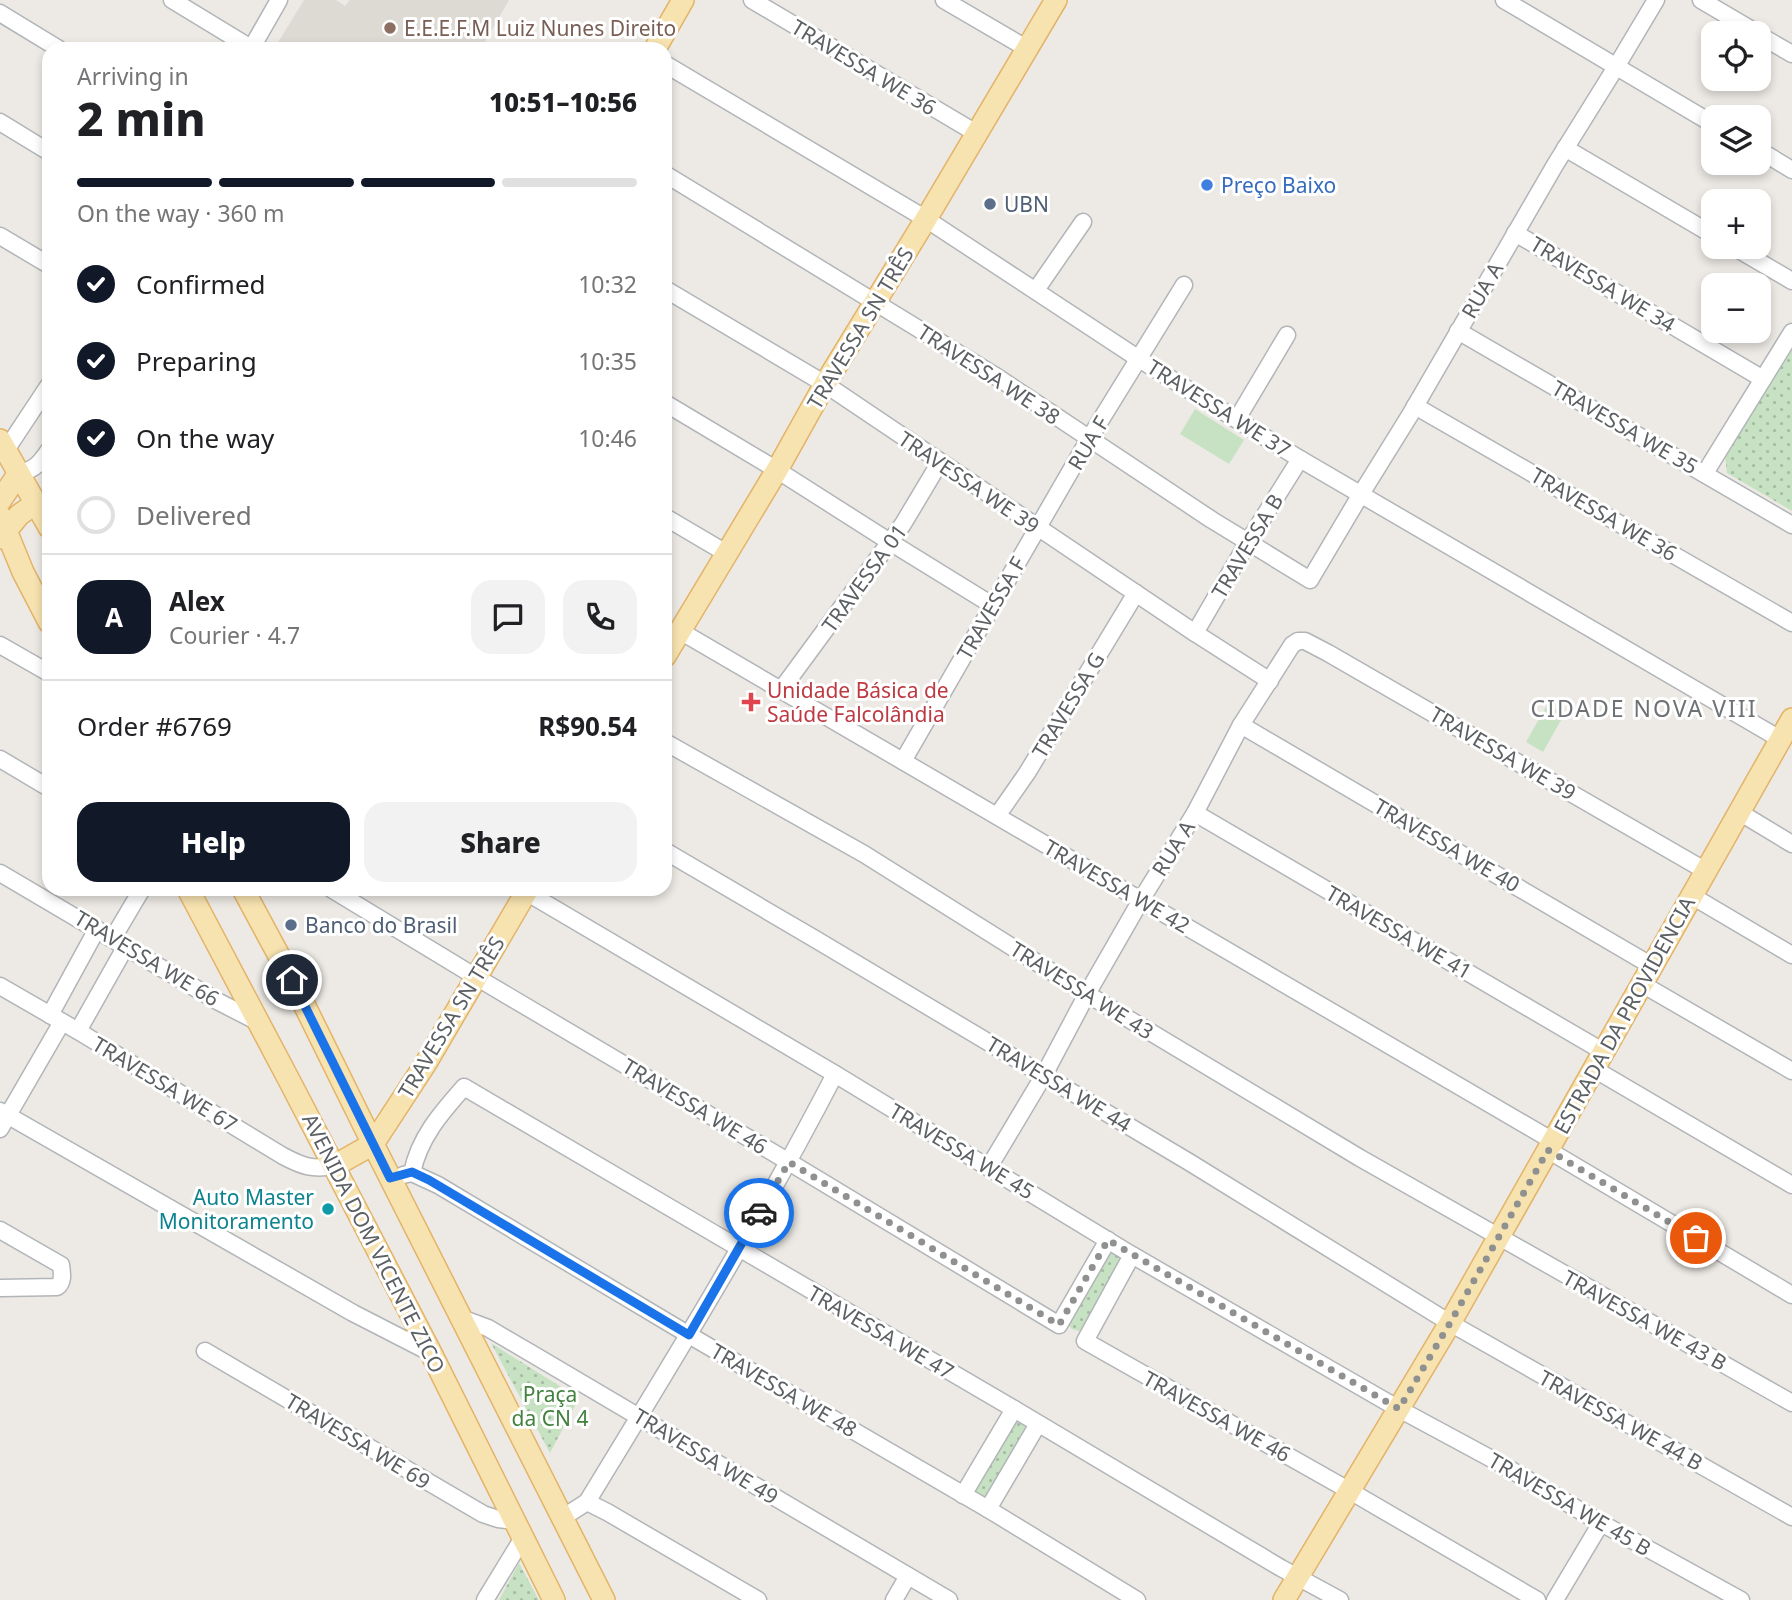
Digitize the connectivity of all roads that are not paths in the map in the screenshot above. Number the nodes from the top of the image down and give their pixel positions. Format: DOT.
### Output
graph roads {
  1 [pos="172,0"];
  2 [pos="279,0"];
  3 [pos="682,0"];
  4 [pos="752,0"];
  5 [pos="944,0"];
  6 [pos="1056,0"];
  7 [pos="1504,0"];
  8 [pos="1656,0"];
  9 [pos="1701,0"];
  10 [pos="0,13"];
  11 [pos="1736,21"];
  12 [pos="48,42"];
  13 [pos="240,42"];
  14 [pos="255,42"];
  15 [pos="658,42"];
  16 [pos="1771,42"];
  17 [pos="1026,48"];
  18 [pos="1792,54"];
  19 [pos="1616,67"];
  20 [pos="672,68"];
  21 [pos="1701,117"];
  22 [pos="0,122"];
  23 [pos="976,133"];
  24 [pos="42,148"];
  25 [pos="1565,148"];
  26 [pos="1771,157"];
  27 [pos="1792,170"];
  28 [pos="672,178"];
  29 [pos="926,219"];
  30 [pos="1083,222"];
  31 [pos="1701,228"];
  32 [pos="1515,233"];
  33 [pos="0,236"];
  34 [pos="1754,259"];
  35 [pos="42,261"];
  36 [pos="1792,281"];
  37 [pos="1184,285"];
  38 [pos="1036,290"];
  39 [pos="672,293"];
  40 [pos="874,302"];
  41 [pos="1458,331"];
  42 [pos="1792,332"];
  43 [pos="1287,335"];
  44 [pos="1139,359"];
  45 [pos="1763,379"];
  46 [pos="825,384"];
  47 [pos="42,393"];
  48 [pos="1415,406"];
  49 [pos="672,407"];
  50 [pos="1237,419"];
  51 [pos="1089,439"];
  52 [pos="3,445"];
  53 [pos="1300,459"];
  54 [pos="42,461"];
  55 [pos="940,462"];
  56 [pos="778,470"];
  57 [pos="19,473"];
  58 [pos="1705,473"];
  59 [pos="1361,494"];
  60 [pos="0,501"];
  61 [pos="42,503"];
  62 [pos="672,521"];
  63 [pos="1792,525"];
  64 [pos="2,528"];
  65 [pos="1038,528"];
  66 [pos="1248,541"];
  67 [pos="890,542"];
  68 [pos="726,553"];
  69 [pos="1310,580"];
  70 [pos="42,583"];
  71 [pos="1136,593"];
  72 [pos="37,599"];
  73 [pos="992,605"];
  74 [pos="42,609"];
  75 [pos="1792,623"];
  76 [pos="1195,633"];
  77 [pos="672,637"];
  78 [pos="672,639"];
  79 [pos="1298,640"];
  80 [pos="0,645"];
  81 [pos="42,669"];
  82 [pos="1270,681"];
  83 [pos="781,690"];
  84 [pos="1241,725"];
  85 [pos="1788,729"];
  86 [pos="672,746"];
  87 [pos="0,759"];
  88 [pos="903,761"];
  89 [pos="42,784"];
  90 [pos="1739,812"];
  91 [pos="1195,813"];
  92 [pos="997,816"];
  93 [pos="1792,844"];
  94 [pos="672,855"];
  95 [pos="1706,871"];
  96 [pos="0,873"];
  97 [pos="139,896"];
  98 [pos="192,896"];
  99 [pos="247,896"];
  100 [pos="343,896"];
  101 [pos="522,896"];
  102 [pos="535,896"];
  103 [pos="1692,896"];
  104 [pos="1141,900"];
  105 [pos="97,929"];
  106 [pos="120,942"];
  107 [pos="1792,955"];
  108 [pos="1647,975"];
  109 [pos="476,977"];
  110 [pos="0,986"];
  111 [pos="1087,994"];
  112 [pos="56,1019"];
  113 [pos="258,1021"];
  114 [pos="78,1031"];
  115 [pos="1599,1061"];
  116 [pos="1792,1071"];
  117 [pos="835,1074"];
  118 [pos="1044,1075"];
  119 [pos="3,1118"];
  120 [pos="373,1144"];
  121 [pos="1551,1145"];
  122 [pos="789,1162"];
  123 [pos="337,1164"];
  124 [pos="989,1167"];
  125 [pos="412,1172"];
  126 [pos="390,1178"];
  127 [pos="1792,1185"];
  128 [pos="0,1230"];
  129 [pos="1498,1238"];
  130 [pos="1108,1240"];
  131 [pos="739,1249"];
  132 [pos="1132,1255"];
  133 [pos="0,1288"];
  134 [pos="1792,1295"];
  135 [pos="461,1318"];
  136 [pos="1450,1323"];
  137 [pos="689,1335"];
  138 [pos="205,1351"];
  139 [pos="431,1353"];
  140 [pos="1792,1403"];
  141 [pos="1014,1409"];
  142 [pos="1399,1409"];
  143 [pos="639,1416"];
  144 [pos="1038,1424"];
  145 [pos="1350,1490"];
  146 [pos="963,1495"];
  147 [pos="587,1502"];
  148 [pos="988,1509"];
  149 [pos="1792,1517"];
  150 [pos="562,1518"];
  151 [pos="1601,1523"];
  152 [pos="520,1528"];
  153 [pos="908,1576"];
  154 [pos="1298,1577"];
  155 [pos="941,1598"];
  156 [pos="485,1600"];
  157 [pos="554,1600"];
  158 [pos="604,1600"];
  159 [pos="758,1600"];
  160 [pos="894,1600"];
  161 [pos="1137,1600"];
  162 [pos="1284,1600"];
  163 [pos="1340,1600"];
  164 [pos="1537,1600"];
  165 [pos="1555,1600"];
  166 [pos="1741,1600"];
  1 -- 13 [label="street"];
  2 -- 14 [label="street"];
  3 -- 15 [label="main road"];
  4 -- 23 [label="street, TRAVESSA WE 36"];
  5 -- 17 [label="street"];
  6 -- 17 [label="main road, TRAVESSA SN TRÊS"];
  7 -- 19 [label="street"];
  8 -- 19 [label="street, RUA A"];
  9 -- 11 [label="street"];
  10 -- 12 [label="street"];
  16 -- 18 [label="street"];
  17 -- 23 [label="main road, TRAVESSA SN TRÊS"];
  19 -- 21 [label="street"];
  19 -- 25 [label="street, RUA A"];
  20 -- 29 [label="street, TRAVESSA WE 37"];
  22 -- 24 [label="street"];
  23 -- 29 [label="main road, TRAVESSA SN TRÊS"];
  25 -- 31 [label="street"];
  25 -- 32 [label="street, RUA A"];
  26 -- 27 [label="street"];
  28 -- 40 [label="street, TRAVESSA WE 38"];
  29 -- 38 [label="street, TRAVESSA WE 37"];
  29 -- 40 [label="main road, TRAVESSA SN TRÊS"];
  30 -- 38 [label="street"];
  32 -- 41 [label="street, RUA A"];
  32 -- 45 [label="street, TRAVESSA WE 34"];
  33 -- 35 [label="street"];
  34 -- 36 [label="street"];
  37 -- 44 [label="street, RUA F"];
  38 -- 44 [label="street, TRAVESSA WE 37"];
  39 -- 46 [label="street, TRAVESSA WE 39"];
  40 -- 46 [label="main road, TRAVESSA SN TRÊS"];
  40 -- 51 [label="street, TRAVESSA WE 38"];
  41 -- 48 [label="street, RUA A"];
  41 -- 58 [label="street, TRAVESSA WE 35"];
  42 -- 45 [label="street"];
  43 -- 50 [label="street"];
  44 -- 50 [label="street, TRAVESSA WE 37"];
  44 -- 51 [label="street, RUA F"];
  45 -- 58 [label="street"];
  46 -- 55 [label="street, TRAVESSA WE 39"];
  46 -- 56 [label="main road, TRAVESSA SN TRÊS"];
  47 -- 52 [label="street"];
  48 -- 59 [label="street, RUA A"];
  48 -- 75 [label="street, TRAVESSA WE 36"];
  49 -- 56 [label="street"];
  50 -- 53 [label="street, TRAVESSA WE 37"];
  51 -- 65 [label="street, RUA F"];
  51 -- 66 [label="street, TRAVESSA WE 38"];
  52 -- 57 [label="main road"];
  53 -- 59 [label="street, TRAVESSA WE 37"];
  53 -- 66 [label="street, TRAVESSA B"];
  54 -- 57 [label="street"];
  55 -- 65 [label="street, TRAVESSA WE 39"];
  55 -- 67 [label="street, TRAVESSA 01"];
  56 -- 67 [label="street"];
  56 -- 68 [label="main road, TRAVESSA SN TRÊS"];
  57 -- 60 [label="main road"];
  57 -- 61 [label="main road"];
  58 -- 63 [label="street, TRAVESSA WE 35"];
  59 -- 69 [label="street, RUA A"];
  59 -- 85 [label="street, TRAVESSA WE 37"];
  61 -- 64 [label="main road"];
  62 -- 68 [label="street"];
  64 -- 72 [label="main road"];
  65 -- 71 [label="street, TRAVESSA WE 39"];
  65 -- 73 [label="street, TRAVESSA F"];
  66 -- 69 [label="street, TRAVESSA WE 38"];
  66 -- 76 [label="street, TRAVESSA B"];
  67 -- 73 [label="street"];
  67 -- 83 [label="street, TRAVESSA 01"];
  68 -- 77 [label="main road, TRAVESSA SN TRÊS"];
  70 -- 72 [label="main road"];
  71 -- 76 [label="street, TRAVESSA WE 39"];
  71 -- 92 [label="street, TRAVESSA G"];
  72 -- 74 [label="main road"];
  73 -- 88 [label="street, TRAVESSA F"];
  76 -- 82 [label="street, TRAVESSA WE 39"];
  78 -- 83 [label="street, TRAVESSA WE 42"];
  79 -- 82 [label="street, RUA A"];
  79 -- 95 [label="street, TRAVESSA WE 39"];
  80 -- 81 [label="street"];
  82 -- 84 [label="street, RUA A"];
  83 -- 88 [label="street, TRAVESSA WE 42"];
  84 -- 91 [label="street, RUA A"];
  84 -- 108 [label="street, TRAVESSA WE 40"];
  85 -- 90 [label="main road, ESTRADA DA PROVIDENCIA"];
  86 -- 111 [label="street, TRAVESSA WE 43"];
  87 -- 89 [label="street"];
  88 -- 92 [label="street, TRAVESSA WE 42"];
  90 -- 93 [label="street"];
  90 -- 95 [label="main road, ESTRADA DA PROVIDENCIA"];
  91 -- 104 [label="street, RUA A"];
  91 -- 115 [label="street, TRAVESSA WE 41"];
  92 -- 104 [label="street, TRAVESSA WE 42"];
  94 -- 118 [label="street, TRAVESSA WE 44"];
  95 -- 103 [label="main road, ESTRADA DA PROVIDENCIA"];
  96 -- 105 [label="street, TRAVESSA WE 66"];
  97 -- 106 [label="street"];
  98 -- 113 [label="main road"];
  99 -- 120 [label="main road, AVENIDA DOM VICENTE ZICO"];
  100 -- 109 [label="street, TRAVESSA WE 46"];
  101 -- 109 [label="main road, TRAVESSA SN TRÊS"];
  102 -- 117 [label="street, TRAVESSA WE 45"];
  103 -- 107 [label="street"];
  103 -- 108 [label="main road, ESTRADA DA PROVIDENCIA"];
  104 -- 111 [label="street, RUA A"];
  104 -- 121 [label="street, TRAVESSA WE 42"];
  105 -- 106 [label="street, TRAVESSA WE 66"];
  105 -- 112 [label="street"];
  106 -- 113 [label="street, TRAVESSA WE 66"];
  106 -- 114 [label="street"];
  108 -- 115 [label="main road, ESTRADA DA PROVIDENCIA"];
  108 -- 116 [label="street, TRAVESSA WE 40"];
  109 -- 120 [label="main road, TRAVESSA SN TRÊS"];
  109 -- 122 [label="street, TRAVESSA WE 46"];
  110 -- 112 [label="street, TRAVESSA WE 67"];
  111 -- 118 [label="street, RUA A"];
  111 -- 129 [label="street, TRAVESSA WE 43"];
  112 -- 114 [label="street, TRAVESSA WE 67"];
  112 -- 119 [label="street"];
  113 -- 123 [label="main road, AVENIDA DOM VICENTE ZICO"];
  114 -- 123 [label="street, TRAVESSA WE 67"];
  115 -- 121 [label="main road, ESTRADA DA PROVIDENCIA"];
  115 -- 127 [label="street, TRAVESSA WE 41"];
  117 -- 122 [label="street"];
  117 -- 124 [label="street, TRAVESSA WE 45"];
  118 -- 124 [label="street, RUA A"];
  118 -- 136 [label="street, TRAVESSA WE 44"];
  119 -- 139 [label="street"];
  120 -- 123 [label="main road"];
  120 -- 126 [label="main road, AVENIDA DOM VICENTE ZICO"];
  121 -- 129 [label="main road, ESTRADA DA PROVIDENCIA"];
  121 -- 134 [label="street, TRAVESSA WE 42"];
  122 -- 130 [label="street, TRAVESSA WE 46"];
  122 -- 131 [label="street"];
  123 -- 139 [label="main road, AVENIDA DOM VICENTE ZICO"];
  124 -- 130 [label="street, TRAVESSA WE 45"];
  125 -- 126 [label="street"];
  125 -- 131 [label="street, TRAVESSA WE 47"];
  125 -- 137 [label="street, TRAVESSA WE 48"];
  126 -- 135 [label="main road, AVENIDA DOM VICENTE ZICO"];
  128 -- 133 [label="street"];
  129 -- 136 [label="main road, ESTRADA DA PROVIDENCIA"];
  129 -- 140 [label="street, TRAVESSA WE 43 B"];
  130 -- 132 [label="street, TRAVESSA WE 45"];
  131 -- 137 [label="street"];
  131 -- 141 [label="street, TRAVESSA WE 47"];
  132 -- 142 [label="street, TRAVESSA WE 45"];
  132 -- 145 [label="street, TRAVESSA WE 46"];
  135 -- 143 [label="street, TRAVESSA WE 49"];
  135 -- 150 [label="main road, AVENIDA DOM VICENTE ZICO"];
  136 -- 142 [label="main road, ESTRADA DA PROVIDENCIA"];
  136 -- 149 [label="street, TRAVESSA WE 44 B"];
  137 -- 143 [label="street"];
  137 -- 146 [label="street, TRAVESSA WE 48"];
  138 -- 152 [label="street, TRAVESSA WE 69"];
  139 -- 152 [label="main road, AVENIDA DOM VICENTE ZICO"];
  141 -- 144 [label="street, TRAVESSA WE 47"];
  141 -- 146 [label="street"];
  142 -- 145 [label="main road, ESTRADA DA PROVIDENCIA"];
  142 -- 151 [label="street, TRAVESSA WE 45 B"];
  143 -- 147 [label="street"];
  143 -- 153 [label="street, TRAVESSA WE 49"];
  144 -- 148 [label="street"];
  144 -- 154 [label="street, TRAVESSA WE 47"];
  145 -- 154 [label="main road, ESTRADA DA PROVIDENCIA"];
  145 -- 164 [label="street, TRAVESSA WE 46"];
  146 -- 148 [label="street, TRAVESSA WE 48"];
  147 -- 150 [label="street"];
  147 -- 159 [label="street"];
  148 -- 161 [label="street, TRAVESSA WE 48"];
  150 -- 158 [label="main road, AVENIDA DOM VICENTE ZICO"];
  151 -- 165 [label="street"];
  151 -- 166 [label="street, TRAVESSA WE 45 B"];
  152 -- 156 [label="street"];
  152 -- 157 [label="main road, AVENIDA DOM VICENTE ZICO"];
  153 -- 155 [label="street, TRAVESSA WE 49"];
  153 -- 160 [label="street"];
  154 -- 162 [label="main road, ESTRADA DA PROVIDENCIA"];
  154 -- 163 [label="street, TRAVESSA WE 47"];
}
